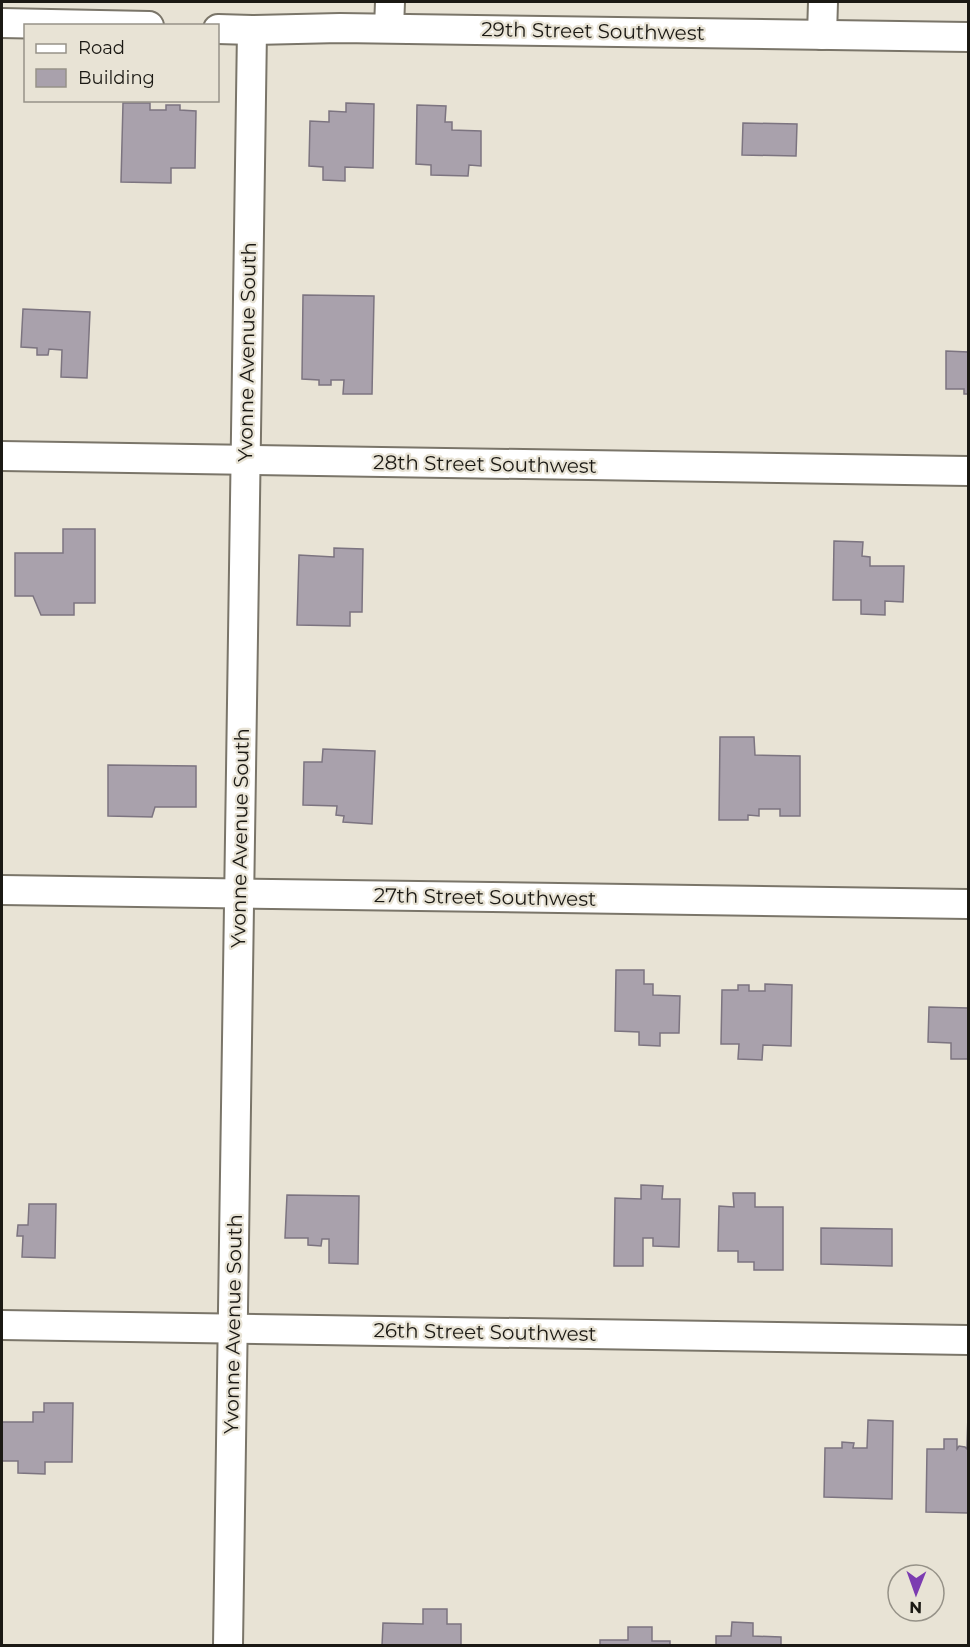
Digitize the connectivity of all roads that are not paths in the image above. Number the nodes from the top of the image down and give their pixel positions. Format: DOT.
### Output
graph roads {
  1 [pos="823,2"];
  2 [pos="389,15"];
  3 [pos="2,23"];
  4 [pos="51,24"];
  5 [pos="219,29"];
  6 [pos="252,30"];
  7 [pos="822,35"];
  8 [pos="969,37"];
  9 [pos="2,456"];
  10 [pos="245,460"];
  11 [pos="969,471"];
  12 [pos="2,890"];
  13 [pos="239,894"];
  14 [pos="969,904"];
  15 [pos="2,1325"];
  16 [pos="233,1330"];
  17 [pos="969,1340"];
  18 [pos="228,1646"];
  1 -- 7 [label="street"];
  2 -- 6 [label="street, 29th Street Southwest"];
  2 -- 7 [label="street, 29th Street Southwest"];
  3 -- 4 [label="street"];
  5 -- 6 [label="street, 29th Street Southwest"];
  6 -- 10 [label="street, Yvonne Avenue South"];
  7 -- 8 [label="street, 29th Street Southwest"];
  9 -- 10 [label="street, 28th Street Southwest"];
  10 -- 11 [label="street, 28th Street Southwest"];
  10 -- 13 [label="street, Yvonne Avenue South"];
  12 -- 13 [label="street, 27th Street Southwest"];
  13 -- 14 [label="street, 27th Street Southwest"];
  13 -- 16 [label="street, Yvonne Avenue South"];
  15 -- 16 [label="street, 26th Street Southwest"];
  16 -- 17 [label="street, 26th Street Southwest"];
  16 -- 18 [label="street, Yvonne Avenue South"];
}
